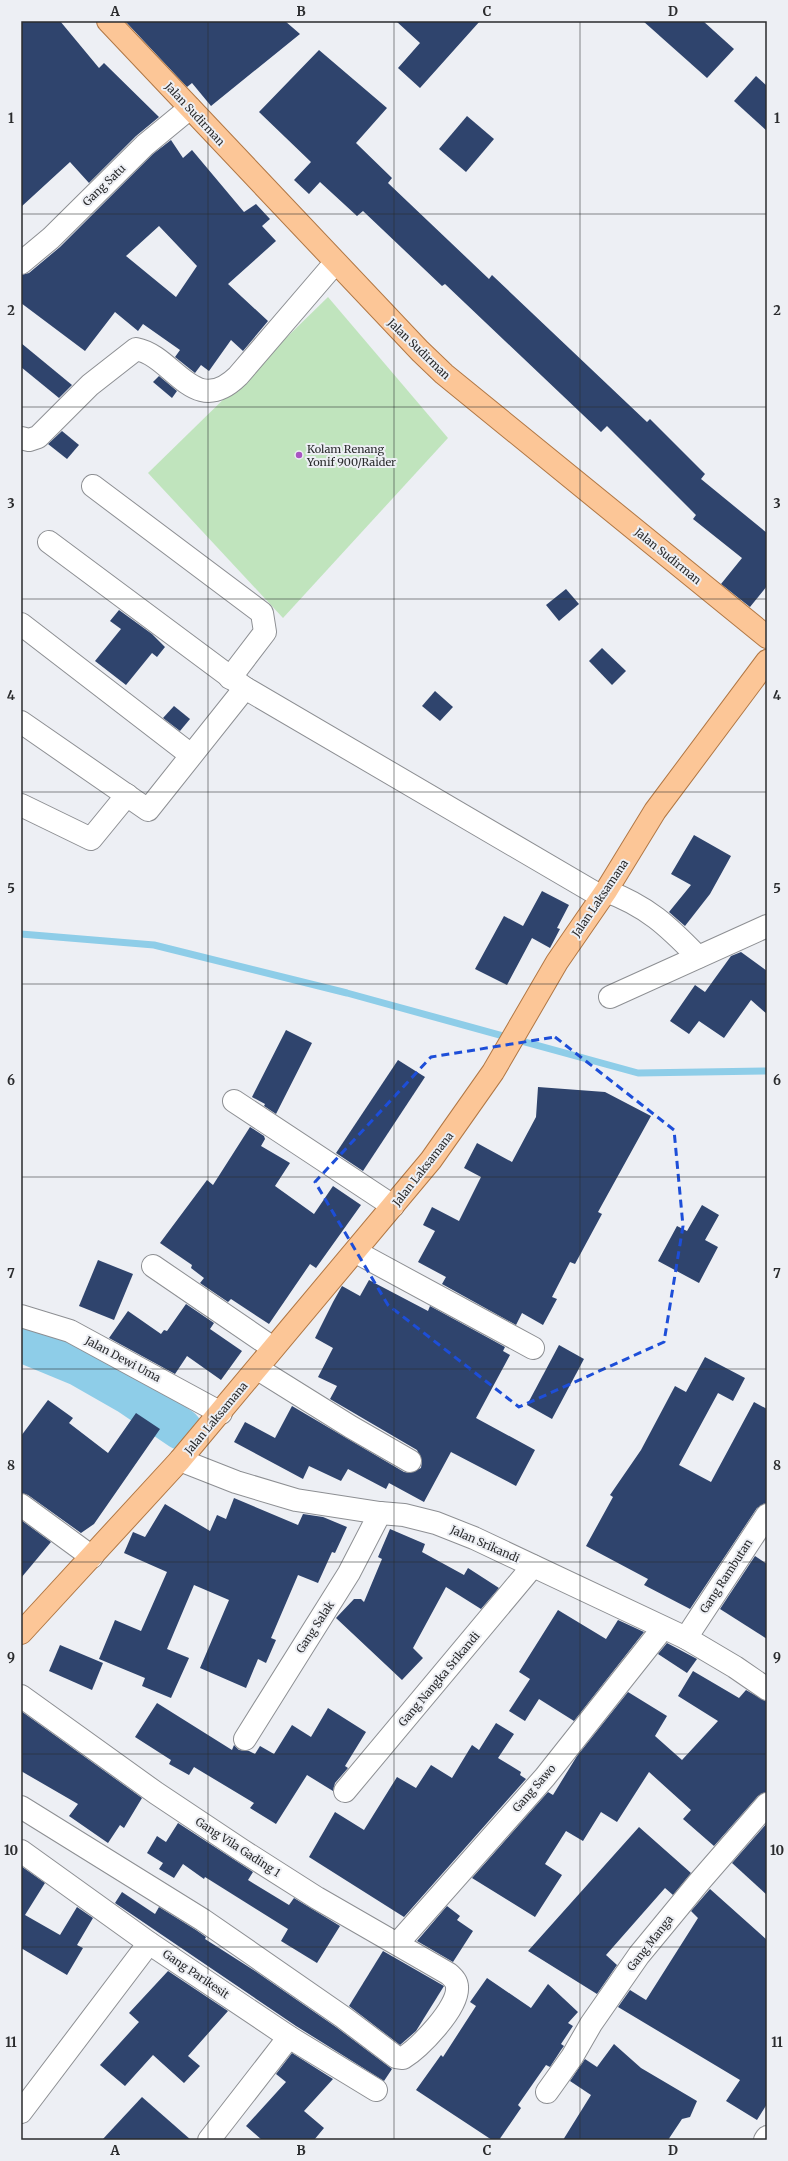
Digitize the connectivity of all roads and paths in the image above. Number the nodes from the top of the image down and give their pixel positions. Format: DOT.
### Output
graph roads {
  1 [pos="113,23"];
  2 [pos="190,108"];
  3 [pos="21,263"];
  4 [pos="335,263"];
  5 [pos="21,438"];
  6 [pos="93,486"];
  7 [pos="49,542"];
  8 [pos="21,624"];
  9 [pos="767,637"];
  10 [pos="767,661"];
  11 [pos="238,683"];
  12 [pos="21,722"];
  13 [pos="191,756"];
  14 [pos="127,795"];
  15 [pos="21,805"];
  16 [pos="604,894"];
  17 [pos="763,932"];
  18 [pos="698,956"];
  19 [pos="610,997"];
  20 [pos="234,1101"];
  21 [pos="393,1206"];
  22 [pos="356,1252"];
  23 [pos="153,1266"];
  24 [pos="21,1316"];
  25 [pos="273,1348"];
  26 [pos="533,1348"];
  27 [pos="258,1369"];
  28 [pos="221,1413"];
  29 [pos="180,1460"];
  30 [pos="410,1461"];
  31 [pos="21,1505"];
  32 [pos="380,1513"];
  33 [pos="767,1514"];
  34 [pos="92,1557"];
  35 [pos="533,1566"];
  36 [pos="663,1628"];
  37 [pos="21,1633"];
  38 [pos="686,1638"];
  39 [pos="767,1689"];
  40 [pos="21,1696"];
  41 [pos="245,1739"];
  42 [pos="345,1791"];
  43 [pos="767,1804"];
  44 [pos="21,1807"];
  45 [pos="21,1851"];
  46 [pos="149,1943"];
  47 [pos="398,1943"];
  48 [pos="289,2036"];
  49 [pos="376,2090"];
  50 [pos="547,2092"];
  51 [pos="21,2112"];
  52 [pos="767,2137"];
  53 [pos="208,2140"];
  54 [pos="765,2140"];
  1 -- 2 [label="main road, Jalan Sudirman"];
  2 -- 3 [label="street, Gang Satu"];
  2 -- 4 [label="main road, Jalan Sudirman"];
  4 -- 5 [label="street"];
  4 -- 9 [label="main road, Jalan Sudirman"];
  6 -- 11 [label="street"];
  7 -- 11 [label="street"];
  8 -- 13 [label="street"];
  10 -- 16 [label="main road, Jalan Laksamana"];
  11 -- 13 [label="street"];
  11 -- 16 [label="street"];
  12 -- 14 [label="street"];
  13 -- 14 [label="street"];
  14 -- 15 [label="street"];
  16 -- 18 [label="street"];
  16 -- 21 [label="main road, Jalan Laksamana"];
  17 -- 18 [label="street"];
  18 -- 19 [label="street"];
  20 -- 21 [label="street"];
  21 -- 22 [label="main road, Jalan Laksamana"];
  22 -- 25 [label="main road, Jalan Laksamana"];
  22 -- 26 [label="street"];
  23 -- 25 [label="street"];
  24 -- 28 [label="street, Jalan Dewi Uma"];
  25 -- 27 [label="main road, Jalan Laksamana"];
  27 -- 28 [label="main road, Jalan Laksamana"];
  27 -- 30 [label="street"];
  28 -- 29 [label="main road, Jalan Laksamana"];
  29 -- 32 [label="street, Jalan Srikandi"];
  29 -- 34 [label="main road, Jalan Laksamana"];
  31 -- 34 [label="street"];
  32 -- 35 [label="street, Jalan Srikandi"];
  32 -- 41 [label="street, Gang Salak"];
  33 -- 38 [label="street, Gang Rambutan"];
  34 -- 37 [label="main road, Jalan Laksamana"];
  35 -- 36 [label="street, Jalan Srikandi"];
  35 -- 42 [label="street, Gang Nangka Srikandi"];
  36 -- 38 [label="street, Jalan Srikandi"];
  36 -- 47 [label="street, Gang Sawo"];
  38 -- 39 [label="street, Jalan Srikandi"];
  40 -- 47 [label="street, Gang Vila Gading 1"];
  43 -- 50 [label="street, Gang Manga"];
  44 -- 47 [label="street, Gang Vila Gading 1"];
  45 -- 46 [label="street, Gang Parikesit"];
  46 -- 48 [label="street, Gang Parikesit"];
  46 -- 51 [label="street"];
  48 -- 49 [label="street, Gang Parikesit"];
  48 -- 53 [label="street"];
  52 -- 54 [label="street"];
}
